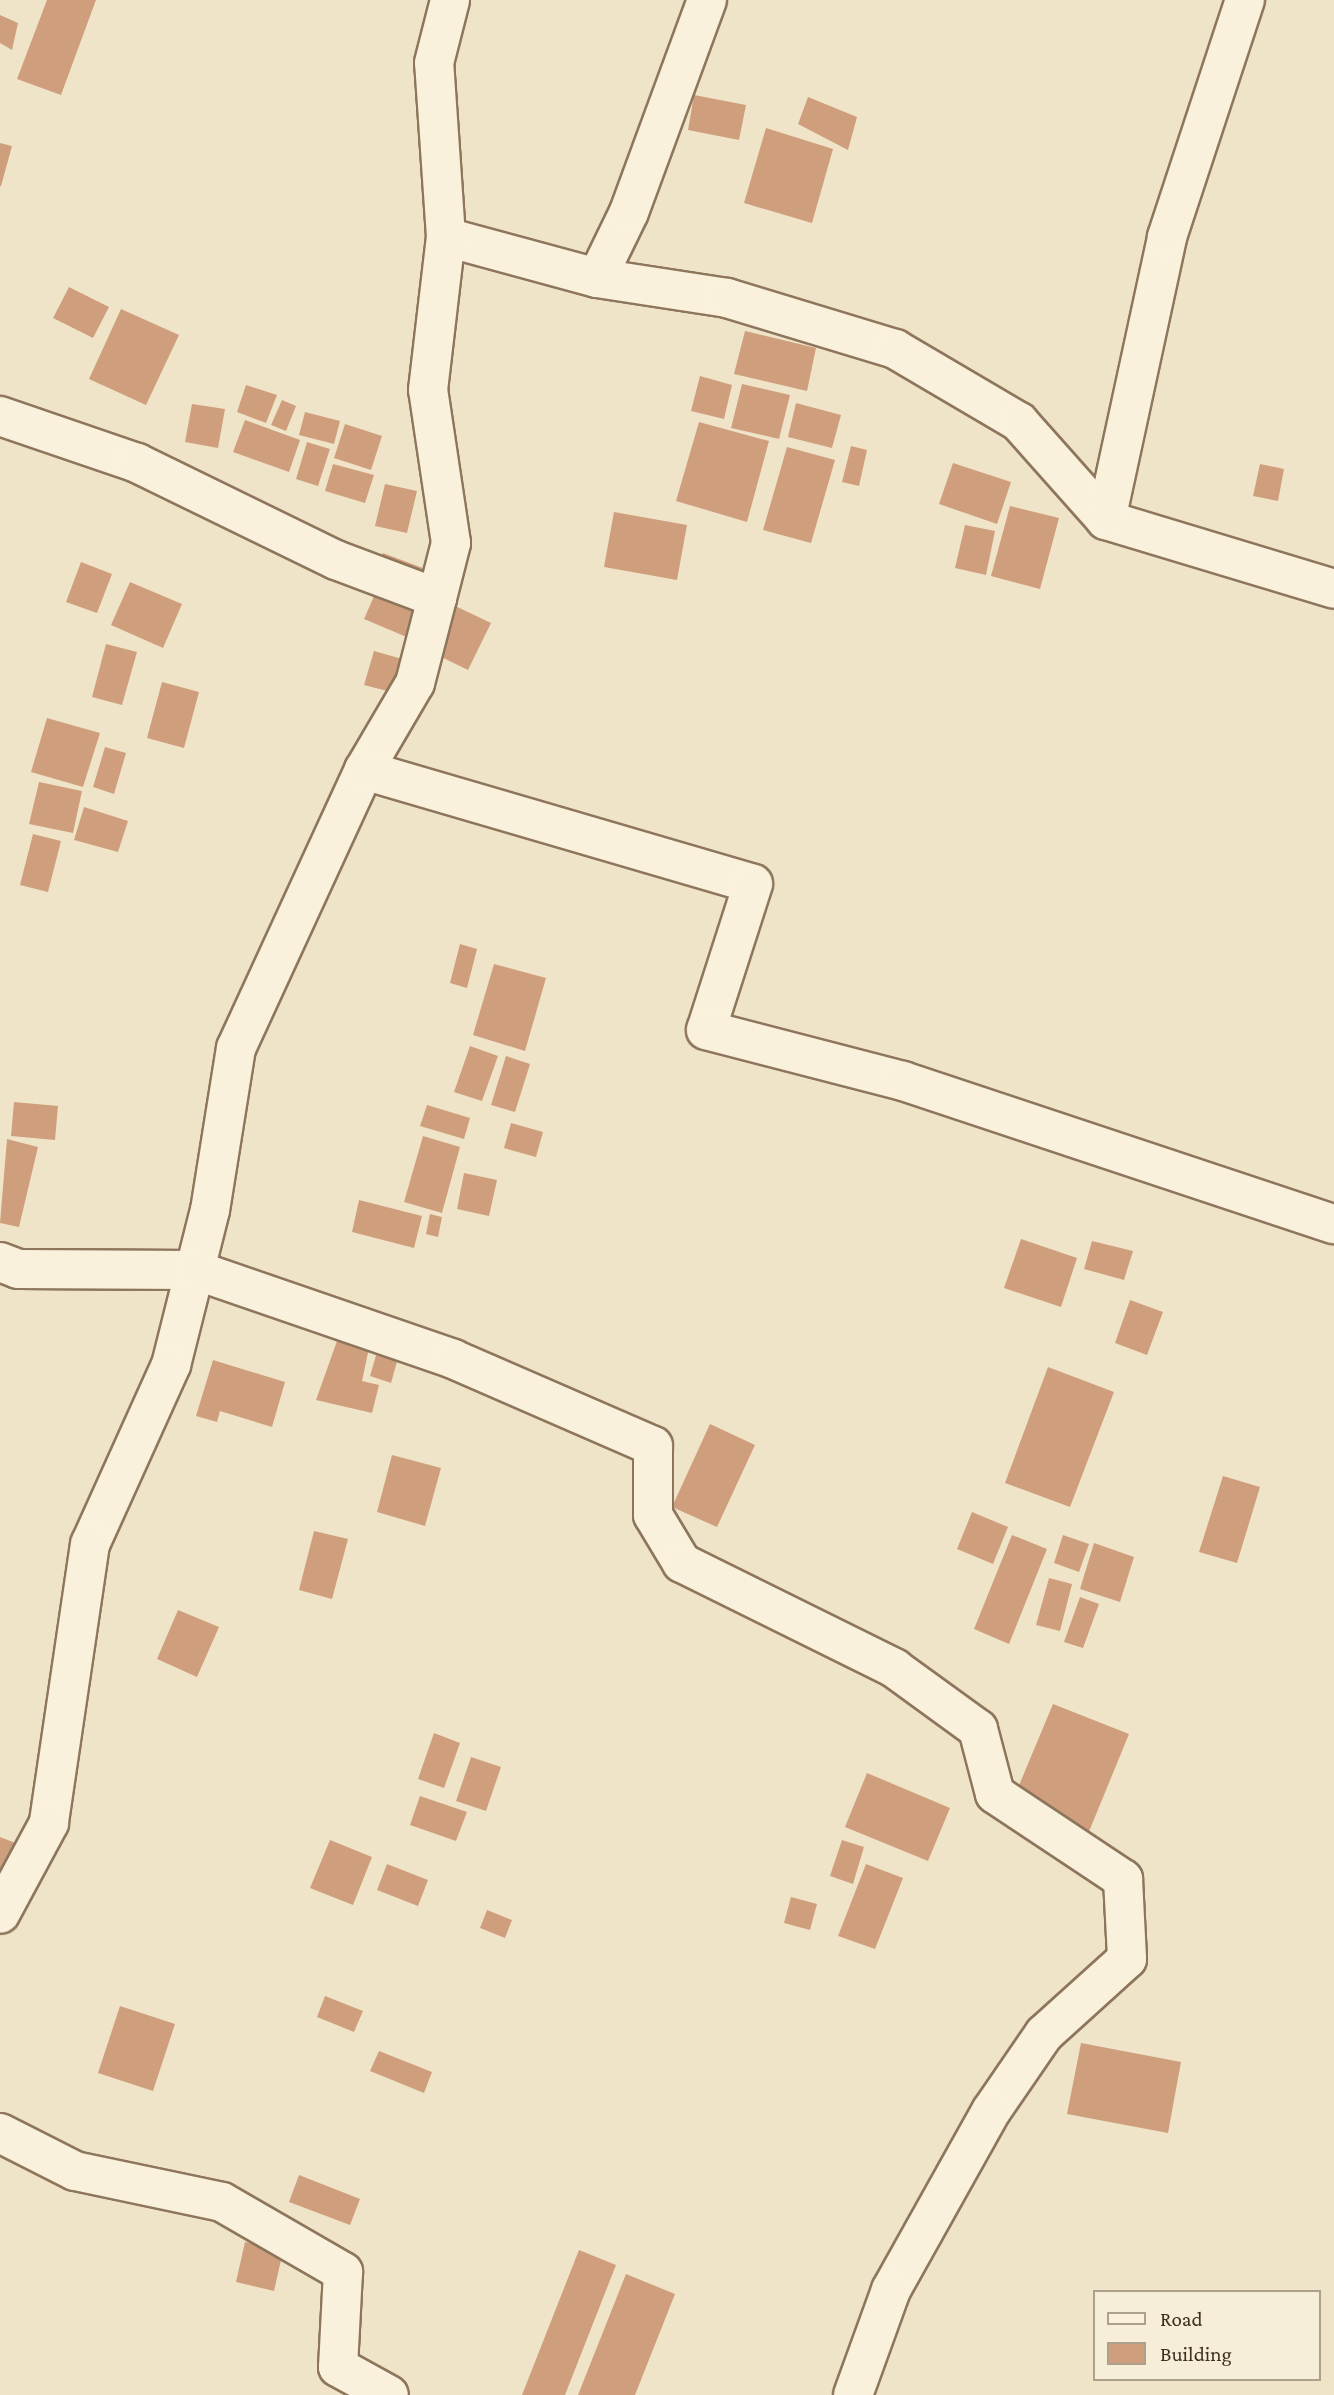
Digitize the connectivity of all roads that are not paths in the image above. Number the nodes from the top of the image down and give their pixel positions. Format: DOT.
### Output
graph roads {
  1 [pos="450,0"];
  2 [pos="707,0"];
  3 [pos="1245,0"];
  4 [pos="446,237"];
  5 [pos="597,278"];
  6 [pos="0,416"];
  7 [pos="1106,520"];
  8 [pos="1334,589"];
  9 [pos="437,598"];
  10 [pos="364,770"];
  11 [pos="1334,1223"];
  12 [pos="0,1262"];
  13 [pos="195,1270"];
  14 [pos="0,1914"];
  15 [pos="0,2133"];
  16 [pos="389,2395"];
  17 [pos="853,2395"];
  1 -- 4 [label="street"];
  2 -- 5 [label="street"];
  3 -- 7 [label="street"];
  4 -- 5 [label="street"];
  4 -- 9 [label="street"];
  5 -- 7 [label="street"];
  6 -- 9 [label="street"];
  7 -- 8 [label="street"];
  9 -- 10 [label="street"];
  10 -- 11 [label="street"];
  10 -- 13 [label="street"];
  12 -- 13 [label="street"];
  13 -- 14 [label="street"];
  13 -- 17 [label="street"];
  15 -- 16 [label="street"];
}
